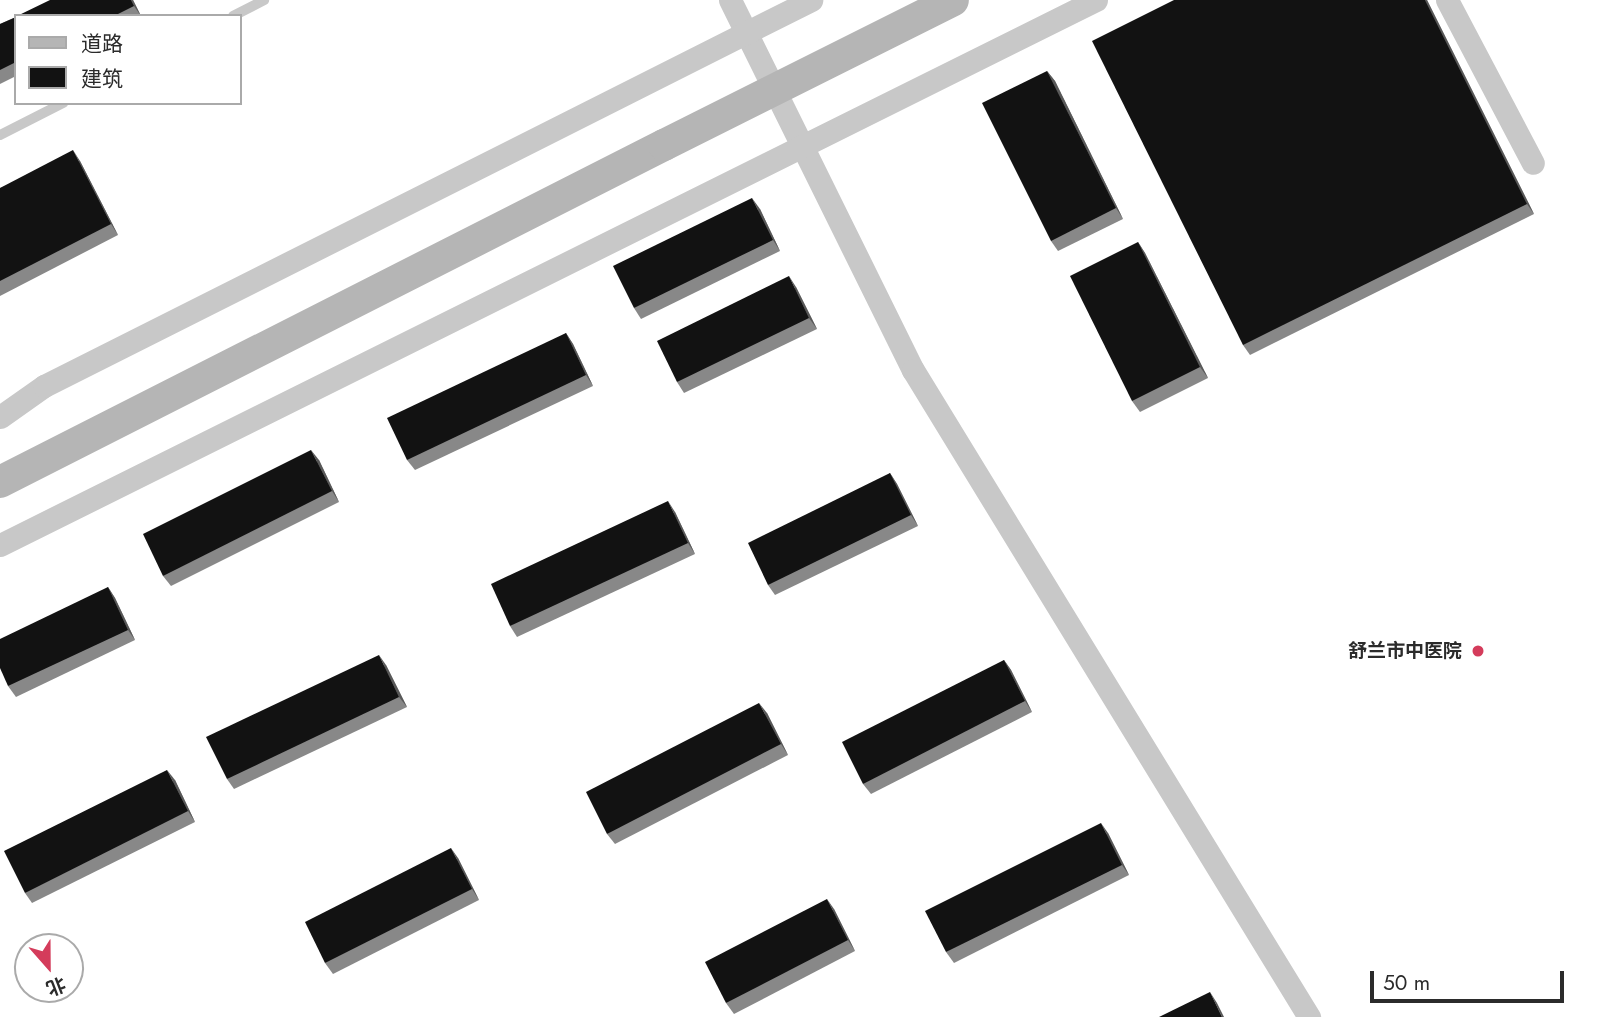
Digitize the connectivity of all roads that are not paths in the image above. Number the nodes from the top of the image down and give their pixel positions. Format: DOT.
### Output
graph roads {
  1 [pos="264,0"];
  2 [pos="730,0"];
  3 [pos="811,0"];
  4 [pos="953,0"];
  5 [pos="1096,0"];
  6 [pos="1447,0"];
  7 [pos="237,14"];
  8 [pos="745,34"];
  9 [pos="59,105"];
  10 [pos="0,135"];
  11 [pos="802,148"];
  12 [pos="1533,163"];
  13 [pos="0,417"];
  14 [pos="0,482"];
  15 [pos="0,545"];
  16 [pos="1309,1017"];
  1 -- 7 [label="lane"];
  2 -- 8 [label="street"];
  3 -- 8 [label="street"];
  4 -- 14 [label="main road, bridge"];
  5 -- 11 [label="street"];
  6 -- 12 [label="street"];
  8 -- 11 [label="street"];
  8 -- 13 [label="street"];
  9 -- 10 [label="lane"];
  11 -- 15 [label="street"];
  11 -- 16 [label="street"];
}
